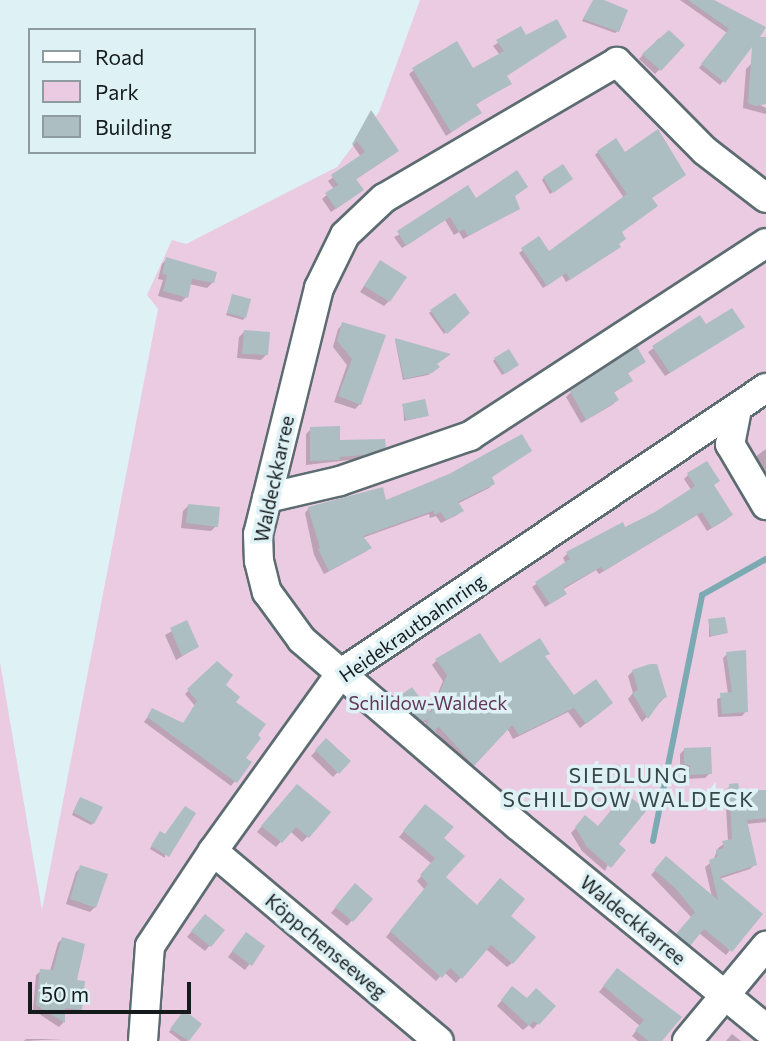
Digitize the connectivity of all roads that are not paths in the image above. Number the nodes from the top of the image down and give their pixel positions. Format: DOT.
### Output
graph roads {
  1 [pos="766,198"];
  2 [pos="766,243"];
  3 [pos="766,388"];
  4 [pos="737,409"];
  5 [pos="267,498"];
  6 [pos="766,505"];
  7 [pos="340,674"];
  8 [pos="213,851"];
  9 [pos="766,946"];
  10 [pos="724,996"];
  11 [pos="766,1029"];
  12 [pos="143,1041"];
  13 [pos="439,1041"];
  14 [pos="687,1041"];
  1 -- 5 [label="lane, Waldeckkarree"];
  2 -- 5 [label="lane"];
  3 -- 4 [label="lane, Heidekrautbahnring"];
  4 -- 6 [label="lane"];
  4 -- 7 [label="lane, Heidekrautbahnring"];
  5 -- 7 [label="lane, Waldeckkarree"];
  7 -- 8 [label="lane, Heidekrautbahnring"];
  7 -- 10 [label="lane, Waldeckkarree"];
  8 -- 12 [label="lane, Heidekrautbahnring"];
  8 -- 13 [label="lane, Köppchenseeweg"];
  9 -- 10 [label="lane"];
  10 -- 11 [label="lane, Waldeckkarree"];
  10 -- 14 [label="lane"];
}
